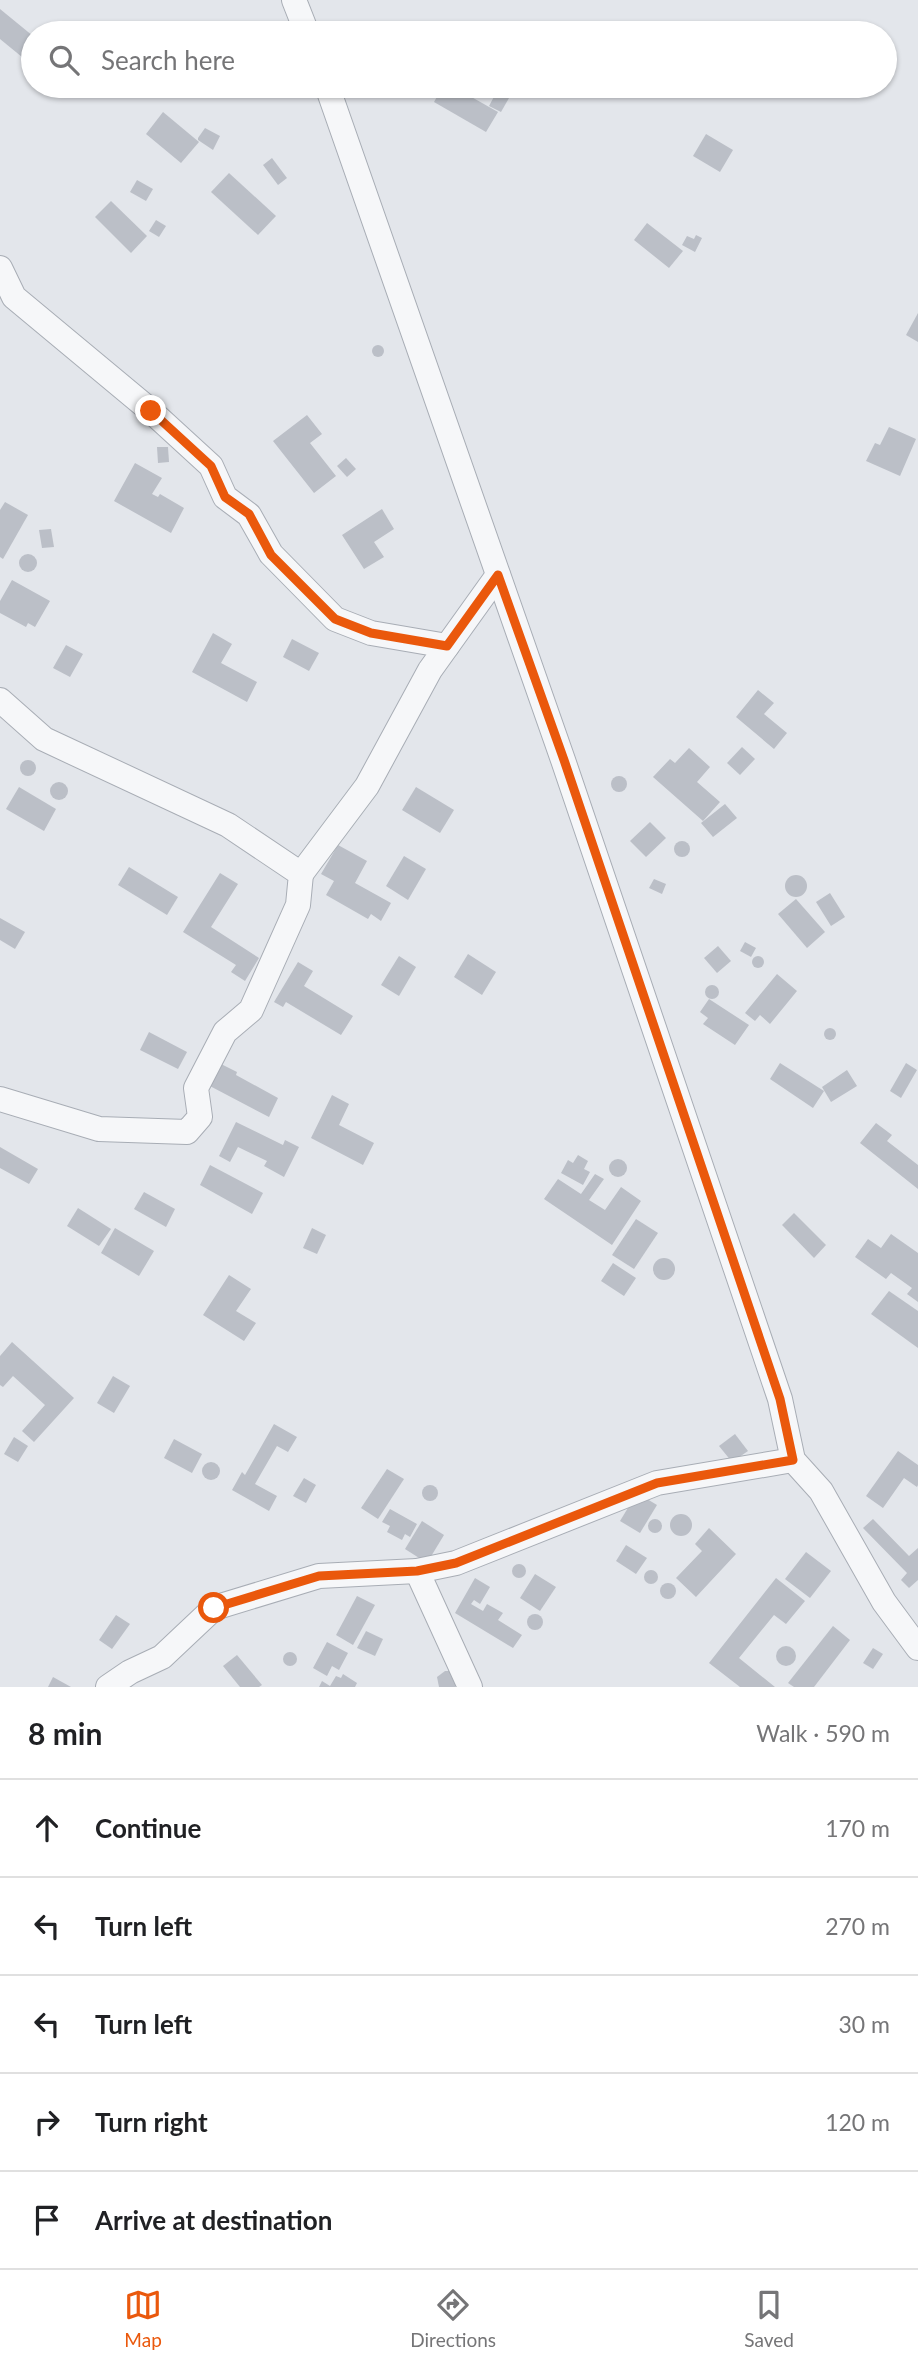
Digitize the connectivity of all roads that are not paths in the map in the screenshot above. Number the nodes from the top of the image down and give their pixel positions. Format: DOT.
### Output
graph roads {
  1 [pos="294,0"];
  2 [pos="302,21"];
  3 [pos="331,98"];
  4 [pos="0,268"];
  5 [pos="498,575"];
  6 [pos="447,646"];
  7 [pos="0,701"];
  8 [pos="301,874"];
  9 [pos="0,1099"];
  10 [pos="793,1460"];
  11 [pos="417,1571"];
  12 [pos="918,1648"];
  13 [pos="108,1687"];
  14 [pos="470,1687"];
  1 -- 2 [label="street"];
  3 -- 5 [label="street"];
  4 -- 6 [label="street"];
  5 -- 6 [label="street"];
  5 -- 10 [label="street"];
  6 -- 8 [label="street"];
  7 -- 8 [label="street"];
  8 -- 9 [label="street"];
  10 -- 11 [label="street"];
  10 -- 12 [label="street"];
  11 -- 13 [label="street"];
  11 -- 14 [label="street"];
}
